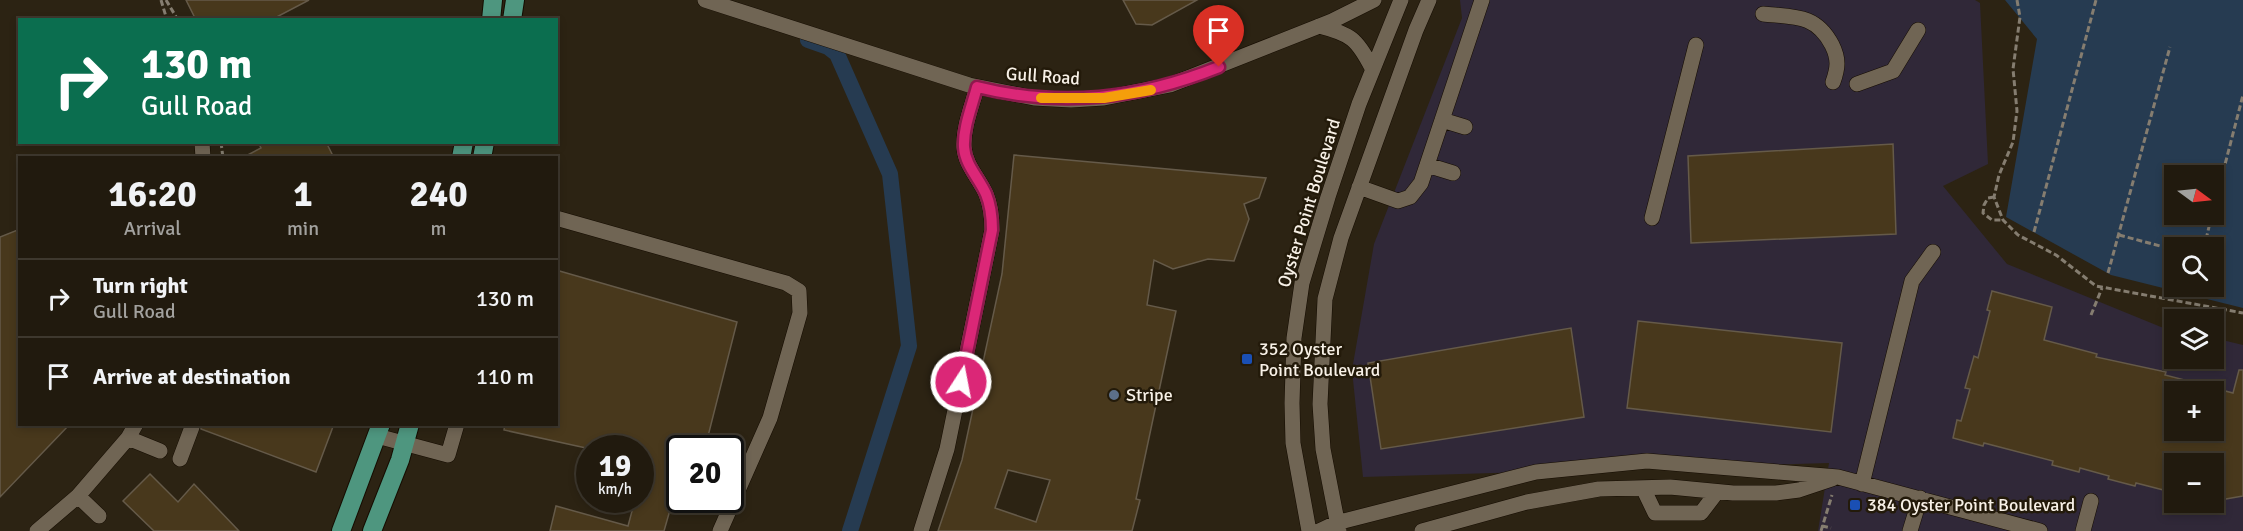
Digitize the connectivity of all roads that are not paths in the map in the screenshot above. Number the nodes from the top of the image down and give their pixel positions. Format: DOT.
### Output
graph roads {
  1 [pos="493,0"];
  2 [pos="515,0"];
  3 [pos="705,0"];
  4 [pos="1374,0"];
  5 [pos="1401,0"];
  6 [pos="1429,0"];
  7 [pos="1482,0"];
  8 [pos="1763,14"];
  9 [pos="491,18"];
  10 [pos="512,18"];
  11 [pos="1319,26"];
  12 [pos="1918,30"];
  13 [pos="1696,45"];
  14 [pos="1372,68"];
  15 [pos="1833,82"];
  16 [pos="1857,84"];
  17 [pos="977,87"];
  18 [pos="1442,120"];
  19 [pos="1465,127"];
  20 [pos="1427,165"];
  21 [pos="1453,173"];
  22 [pos="1359,187"];
  23 [pos="1652,218"];
  24 [pos="558,219"];
  25 [pos="1933,252"];
  26 [pos="135,426"];
  27 [pos="410,426"];
  28 [pos="456,426"];
  29 [pos="192,427"];
  30 [pos="379,430"];
  31 [pos="128,438"];
  32 [pos="406,443"];
  33 [pos="160,451"];
  34 [pos="180,459"];
  35 [pos="1607,465"];
  36 [pos="1838,477"];
  37 [pos="1862,484"];
  38 [pos="1643,488"];
  39 [pos="1609,489"];
  40 [pos="1717,492"];
  41 [pos="78,496"];
  42 [pos="1920,498"];
  43 [pos="2091,501"];
  44 [pos="99,516"];
  45 [pos="342,523"];
  46 [pos="1338,527"];
  47 [pos="38,531"];
  48 [pos="372,531"];
  49 [pos="720,531"];
  50 [pos="921,531"];
  51 [pos="1309,531"];
  52 [pos="1319,531"];
  53 [pos="1422,531"];
  54 [pos="1910,531"];
  55 [pos="2040,531"];
  56 [pos="2083,531"];
  1 -- 9 [label="main road"];
  2 -- 10 [label="main road"];
  3 -- 17 [label="street, Gull Road"];
  4 -- 11 [label="street, Gull Road"];
  5 -- 14 [label="street, Oyster Point Boulevard"];
  6 -- 22 [label="street"];
  7 -- 18 [label="street"];
  8 -- 15 [label="street"];
  11 -- 14 [label="street"];
  11 -- 17 [label="street, Gull Road"];
  12 -- 16 [label="street"];
  13 -- 23 [label="street"];
  14 -- 51 [label="street, Oyster Point Boulevard"];
  17 -- 50 [label="street"];
  18 -- 19 [label="street"];
  18 -- 20 [label="street"];
  20 -- 21 [label="street"];
  20 -- 22 [label="street"];
  22 -- 46 [label="street"];
  24 -- 49 [label="street"];
  25 -- 37 [label="street"];
  26 -- 31 [label="street"];
  27 -- 32 [label="main road"];
  28 -- 32 [label="street"];
  29 -- 34 [label="street"];
  30 -- 32 [label="street"];
  30 -- 45 [label="main road"];
  31 -- 33 [label="street"];
  31 -- 41 [label="street"];
  32 -- 48 [label="main road"];
  35 -- 36 [label="street"];
  35 -- 39 [label="street"];
  35 -- 46 [label="street"];
  36 -- 37 [label="street"];
  36 -- 40 [label="street"];
  37 -- 42 [label="street"];
  38 -- 39 [label="street"];
  38 -- 40 [label="street"];
  38 -- 40 [label="street"];
  39 -- 53 [label="street"];
  41 -- 44 [label="street"];
  41 -- 47 [label="street"];
  42 -- 54 [label="street"];
  42 -- 55 [label="street"];
  43 -- 56 [label="street"];
  46 -- 52 [label="street"];
}
